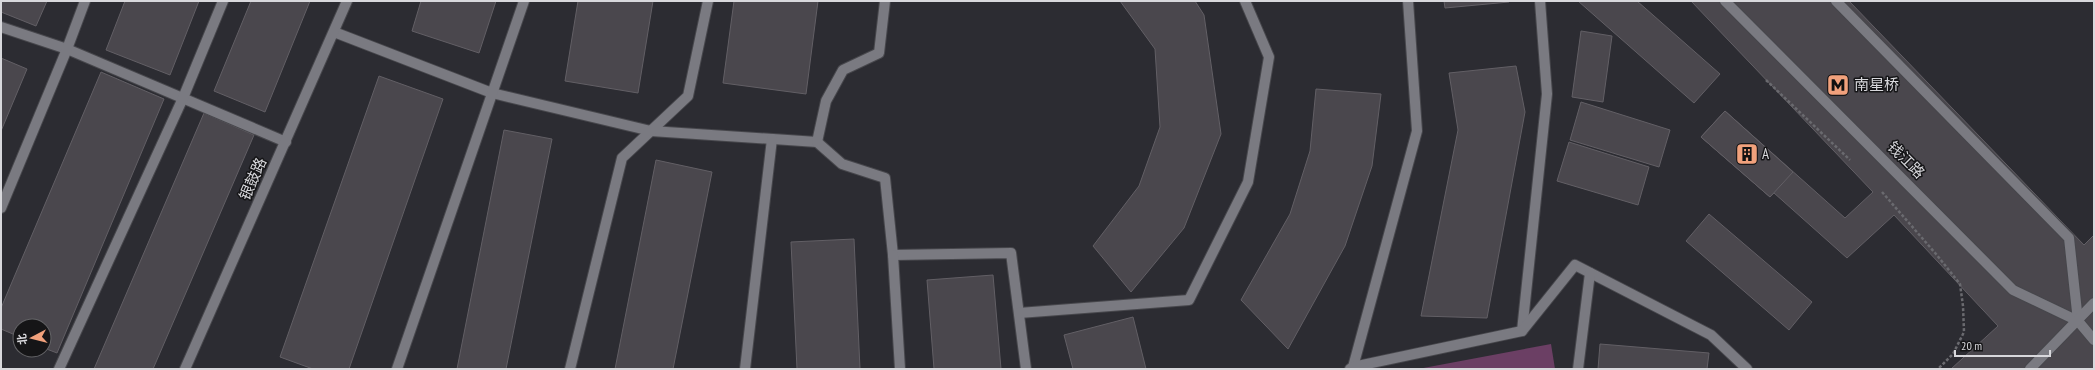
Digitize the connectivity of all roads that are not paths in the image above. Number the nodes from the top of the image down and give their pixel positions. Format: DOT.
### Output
graph roads {
  1 [pos="85,1"];
  2 [pos="223,1"];
  3 [pos="348,1"];
  4 [pos="524,1"];
  5 [pos="708,1"];
  6 [pos="885,1"];
  7 [pos="1245,1"];
  8 [pos="1408,1"];
  9 [pos="1540,1"];
  10 [pos="1725,1"];
  11 [pos="1836,1"];
  12 [pos="1,27"];
  13 [pos="334,32"];
  14 [pos="68,49"];
  15 [pos="492,93"];
  16 [pos="183,98"];
  17 [pos="650,131"];
  18 [pos="772,139"];
  19 [pos="286,142"];
  20 [pos="817,142"];
  21 [pos="1,208"];
  22 [pos="893,255"];
  23 [pos="1590,273"];
  24 [pos="2094,303"];
  25 [pos="2094,312"];
  26 [pos="1019,313"];
  27 [pos="2078,321"];
  28 [pos="1522,331"];
  29 [pos="2094,340"];
  30 [pos="1351,368"];
  31 [pos="59,369"];
  32 [pos="185,369"];
  33 [pos="397,369"];
  34 [pos="570,369"];
  35 [pos="745,369"];
  36 [pos="900,369"];
  37 [pos="1026,369"];
  38 [pos="1578,369"];
  39 [pos="1747,369"];
  40 [pos="2030,369"];
  1 -- 14 [label="main road"];
  2 -- 16 [label="main road"];
  3 -- 13 [label="main road, 银鼓路"];
  4 -- 15 [label="main road"];
  5 -- 17 [label="main road"];
  6 -- 20 [label="main road"];
  7 -- 26 [label="main road"];
  8 -- 30 [label="main road"];
  9 -- 28 [label="main road"];
  10 -- 27 [label="main road, 钱江路"];
  11 -- 27 [label="main road"];
  12 -- 14 [label="main road"];
  13 -- 15 [label="main road"];
  13 -- 19 [label="main road, 银鼓路"];
  14 -- 16 [label="main road"];
  14 -- 21 [label="main road"];
  15 -- 17 [label="main road"];
  15 -- 33 [label="main road"];
  16 -- 19 [label="main road"];
  16 -- 31 [label="main road"];
  17 -- 18 [label="main road"];
  17 -- 34 [label="main road"];
  18 -- 20 [label="main road"];
  18 -- 35 [label="main road"];
  19 -- 32 [label="main road, 银鼓路"];
  20 -- 22 [label="main road"];
  22 -- 26 [label="main road"];
  22 -- 36 [label="main road"];
  23 -- 28 [label="main road"];
  23 -- 38 [label="main road"];
  23 -- 39 [label="main road"];
  24 -- 27 [label="main road"];
  25 -- 27 [label="main road"];
  26 -- 37 [label="main road"];
  27 -- 29 [label="main road, 钱江路"];
  27 -- 40 [label="main road"];
  28 -- 30 [label="main road"];
}
